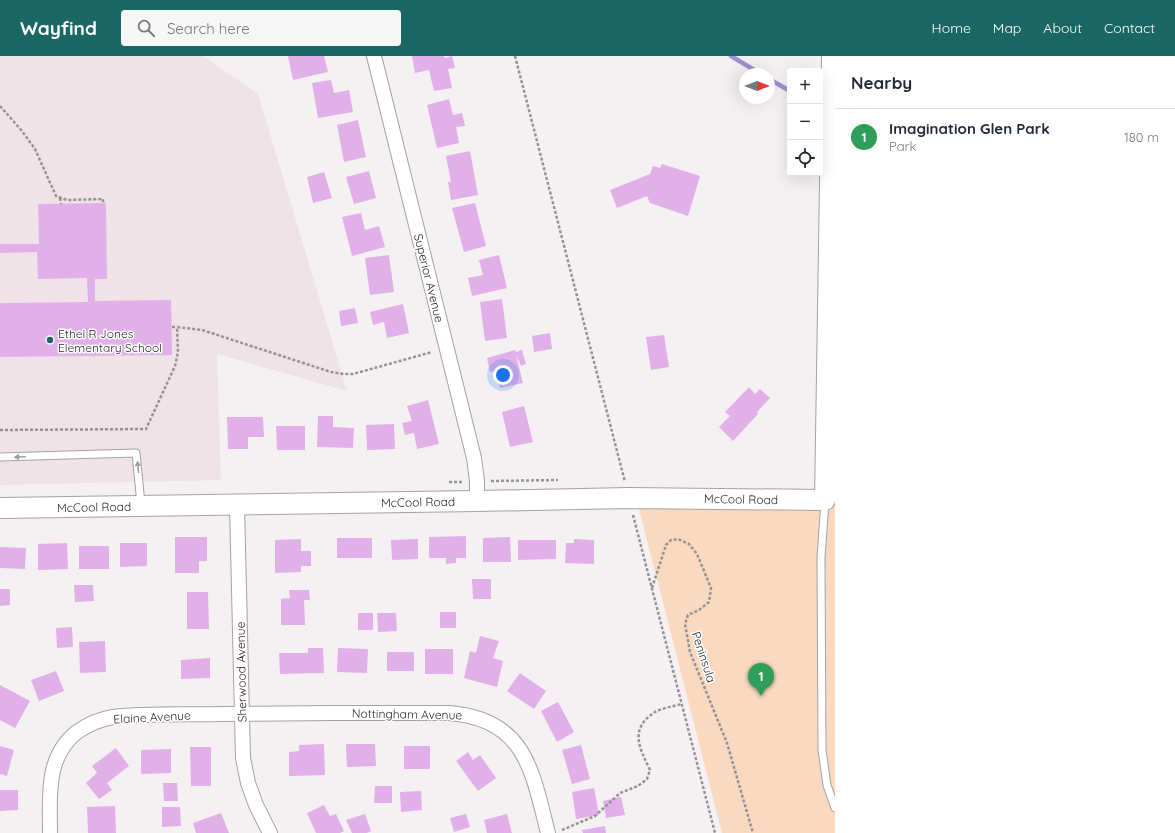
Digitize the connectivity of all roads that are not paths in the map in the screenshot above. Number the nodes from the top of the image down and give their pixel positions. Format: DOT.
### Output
graph roads {
  1 [pos="374,56"];
  2 [pos="832,56"];
  3 [pos="0,457"];
  4 [pos="830,500"];
  5 [pos="477,501"];
  6 [pos="237,505"];
  7 [pos="141,506"];
  8 [pos="0,508"];
  9 [pos="242,714"];
  10 [pos="835,808"];
  11 [pos="552,832"];
  12 [pos="50,833"];
  13 [pos="270,833"];
  1 -- 5 [label="street, Superior Avenue"];
  2 -- 4 [label="street"];
  7 -- 3 [label="lane, one-way"];
  4 -- 5 [label="street, McCool Road"];
  4 -- 10 [label="lane"];
  5 -- 6 [label="street, McCool Road"];
  6 -- 7 [label="street, McCool Road"];
  6 -- 9 [label="street, Sherwood Avenue"];
  7 -- 8 [label="street, McCool Road"];
  9 -- 11 [label="street, Nottingham Avenue"];
  9 -- 12 [label="street, Elaine Avenue"];
  9 -- 13 [label="street, Sherwood Avenue"];
}
